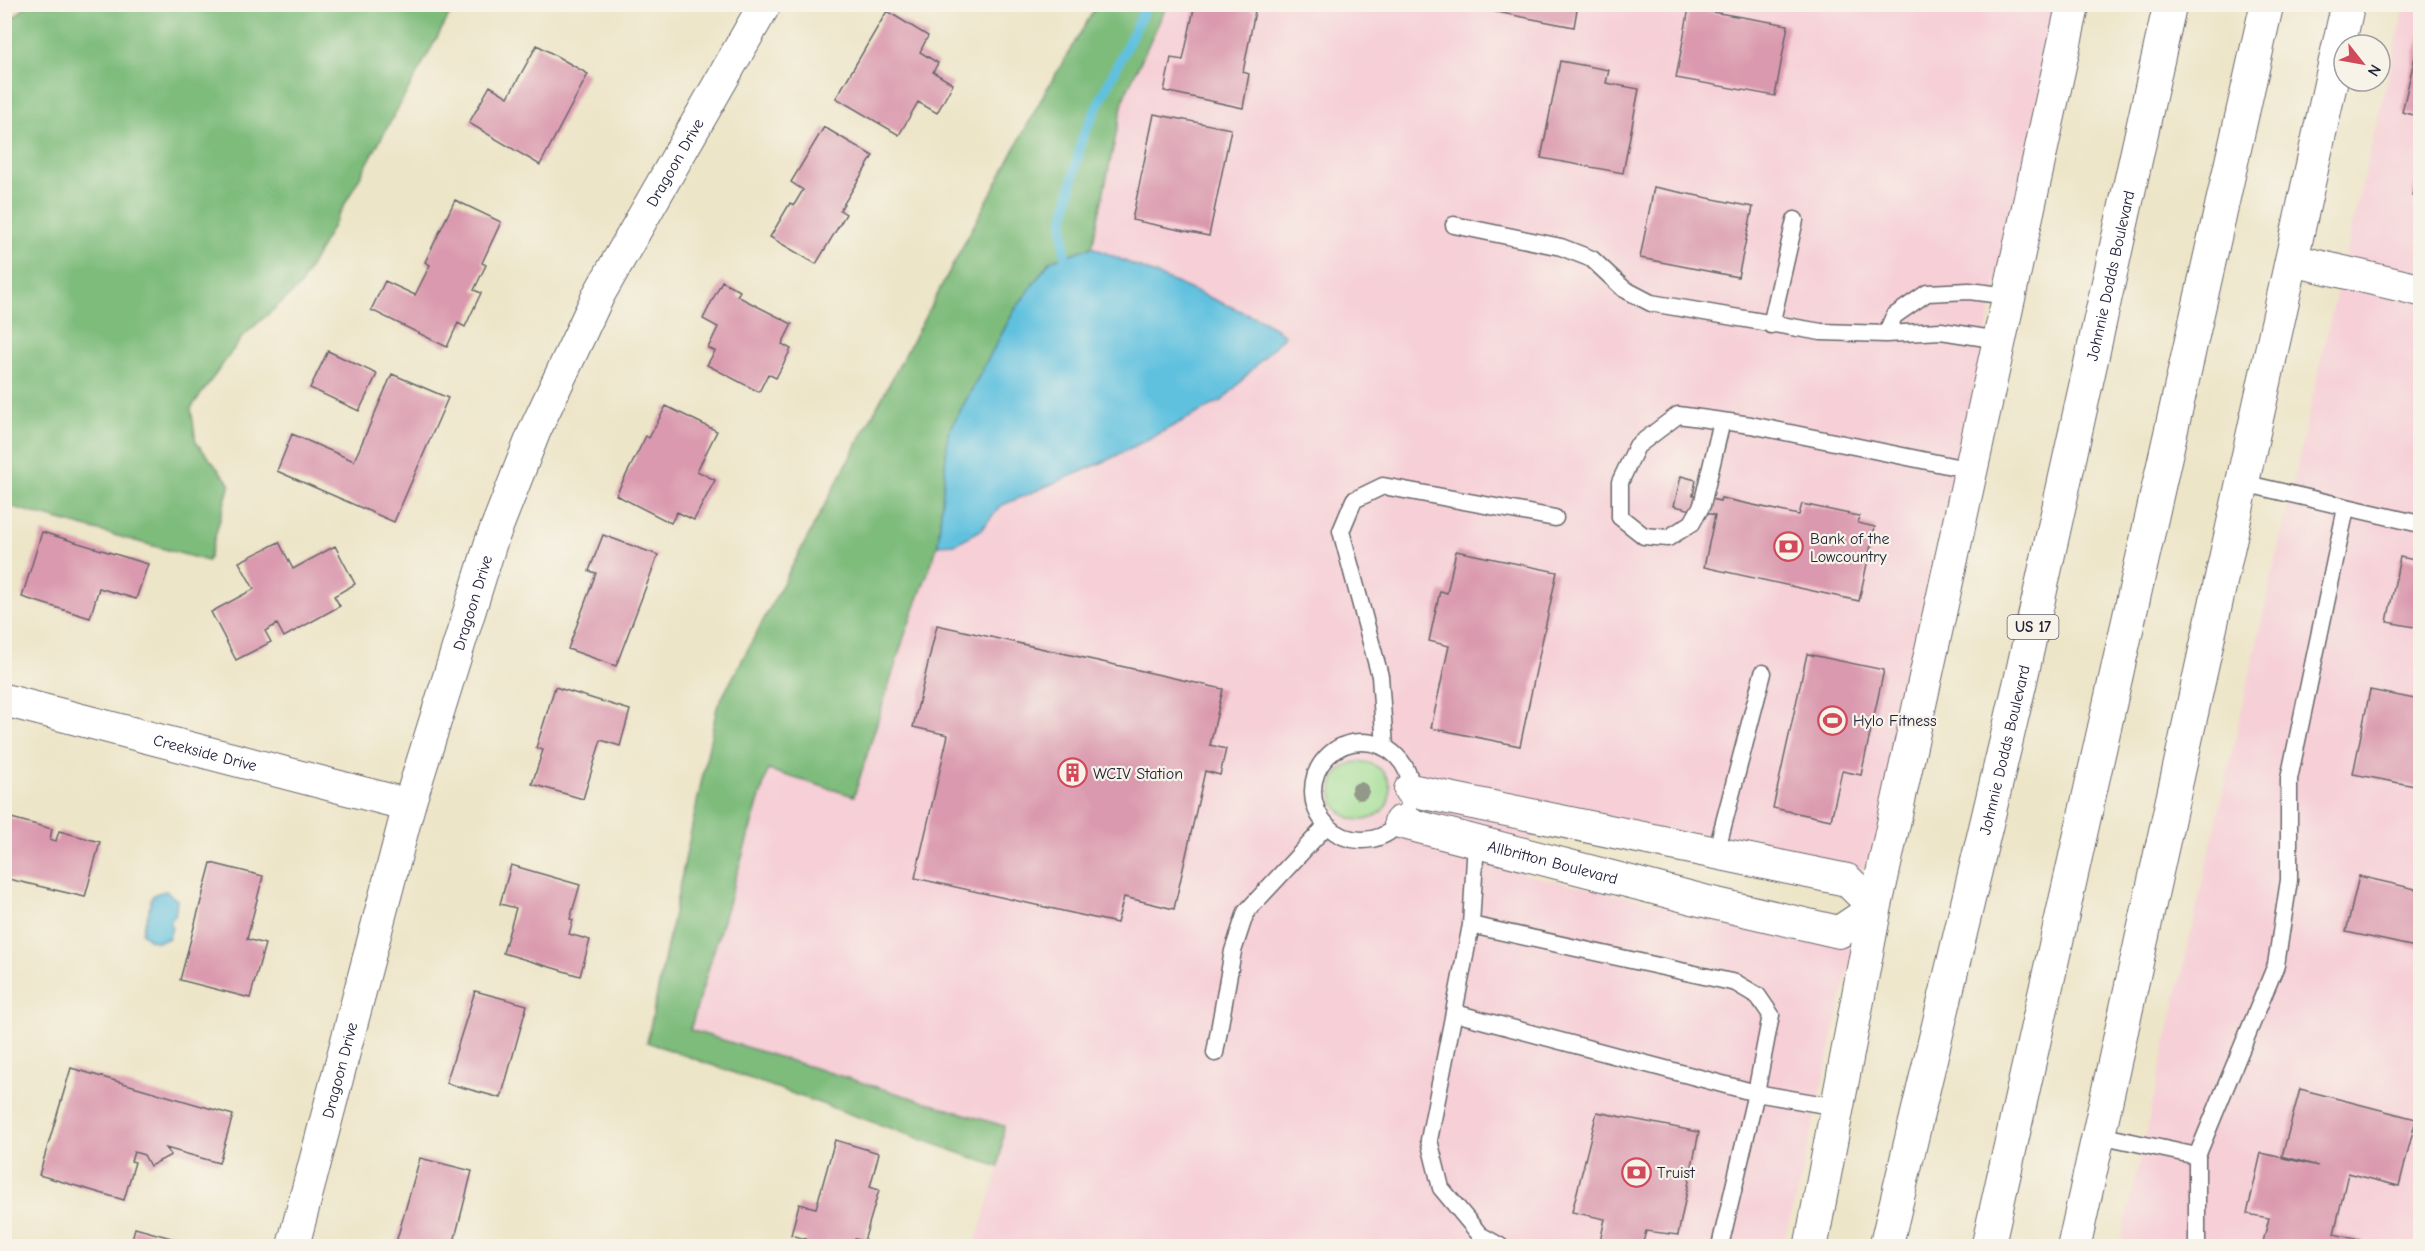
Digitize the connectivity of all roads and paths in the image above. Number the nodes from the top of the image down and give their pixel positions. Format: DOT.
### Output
graph roads {
  1 [pos="765,4"];
  2 [pos="2073,4"];
  3 [pos="2170,4"];
  4 [pos="2268,4"];
  5 [pos="2348,4"];
  6 [pos="1795,220"];
  7 [pos="1454,225"];
  8 [pos="2292,260"];
  9 [pos="2421,290"];
  10 [pos="2008,296"];
  11 [pos="1771,325"];
  12 [pos="1886,334"];
  13 [pos="1999,340"];
  14 [pos="1722,421"];
  15 [pos="1971,470"];
  16 [pos="2243,483"];
  17 [pos="2346,508"];
  18 [pos="1555,518"];
  19 [pos="2421,524"];
  20 [pos="1763,673"];
  21 [pos="4,700"];
  22 [pos="1385,747"];
  23 [pos="1410,790"];
  24 [pos="409,805"];
  25 [pos="1401,822"];
  26 [pos="1326,826"];
  27 [pos="1476,842"];
  28 [pos="1716,853"];
  29 [pos="1704,901"];
  30 [pos="1875,908"];
  31 [pos="1471,926"];
  32 [pos="1455,1013"];
  33 [pos="1215,1053"];
  34 [pos="1756,1094"];
  35 [pos="1837,1107"];
  36 [pos="2099,1135"];
  37 [pos="2197,1156"];
  38 [pos="293,1246"];
  39 [pos="1500,1246"];
  40 [pos="1720,1246"];
  41 [pos="1811,1246"];
  42 [pos="1886,1246"];
  43 [pos="1988,1246"];
  44 [pos="2074,1246"];
  45 [pos="2197,1246"];
  1 -- 24 [label="street, Dragoon Drive"];
  2 -- 10 [label="main road"];
  3 -- 42 [label="main road, Johnnie Dodds Boulevard / US 17"];
  4 -- 43 [label="main road"];
  5 -- 8 [label="main road"];
  6 -- 11 [label="lane"];
  7 -- 11 [label="lane"];
  8 -- 9 [label="street"];
  8 -- 16 [label="main road"];
  10 -- 12 [label="lane"];
  10 -- 13 [label="main road"];
  11 -- 12 [label="lane"];
  12 -- 13 [label="lane"];
  13 -- 15 [label="main road"];
  14 -- 14 [label="lane"];
  14 -- 15 [label="lane"];
  15 -- 30 [label="main road"];
  16 -- 17 [label="lane"];
  16 -- 36 [label="main road"];
  17 -- 19 [label="lane"];
  17 -- 37 [label="lane"];
  18 -- 22 [label="lane"];
  20 -- 28 [label="lane"];
  21 -- 24 [label="street, Creekside Drive"];
  22 -- 23 [label="lane"];
  22 -- 26 [label="lane"];
  23 -- 25 [label="lane"];
  23 -- 28 [label="street"];
  24 -- 38 [label="street, Dragoon Drive"];
  25 -- 26 [label="lane"];
  25 -- 27 [label="street, Allbritton Boulevard"];
  26 -- 33 [label="lane"];
  27 -- 29 [label="street, Allbritton Boulevard"];
  27 -- 31 [label="lane"];
  28 -- 29 [label="street"];
  28 -- 30 [label="street"];
  29 -- 30 [label="street, Allbritton Boulevard"];
  30 -- 35 [label="main road"];
  31 -- 32 [label="lane"];
  31 -- 34 [label="lane"];
  32 -- 34 [label="lane"];
  32 -- 39 [label="lane"];
  34 -- 35 [label="lane"];
  34 -- 40 [label="lane"];
  35 -- 41 [label="main road"];
  36 -- 37 [label="lane"];
  36 -- 44 [label="main road"];
  37 -- 45 [label="lane"];
}
